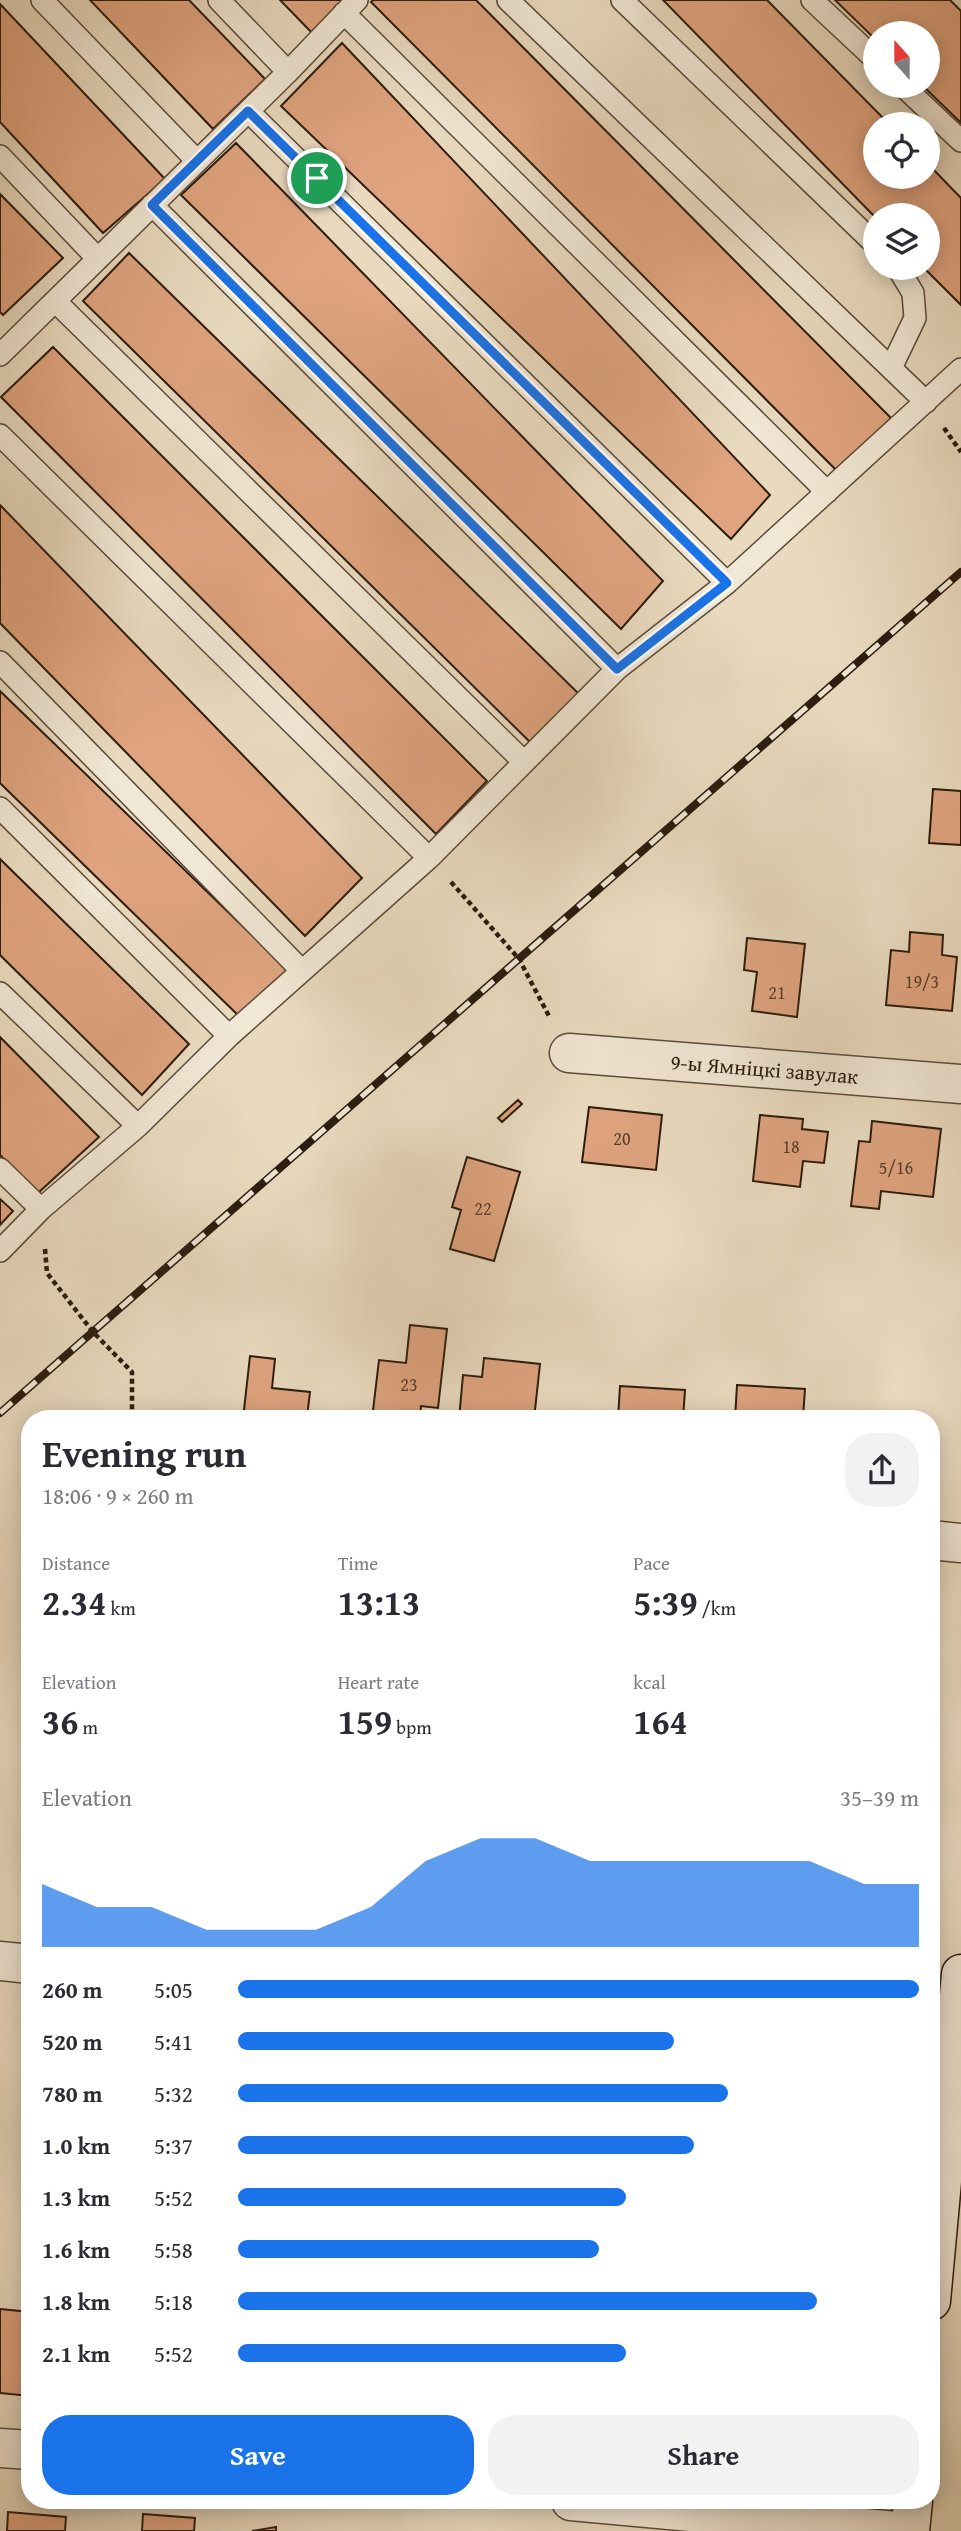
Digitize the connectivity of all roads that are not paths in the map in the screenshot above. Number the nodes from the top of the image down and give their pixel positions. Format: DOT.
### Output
graph roads {
  1 [pos="43,0"];
  2 [pos="219,0"];
  3 [pos="508,0"];
  4 [pos="622,0"];
  5 [pos="812,0"];
  6 [pos="350,7"];
  7 [pos="863,49"];
  8 [pos="288,72"];
  9 [pos="916,98"];
  10 [pos="248,111"];
  11 [pos="961,141"];
  12 [pos="0,156"];
  13 [pos="197,161"];
  14 [pos="152,205"];
  15 [pos="863,232"];
  16 [pos="98,259"];
  17 [pos="905,280"];
  18 [pos="55,300"];
  19 [pos="3,347"];
  20 [pos="891,368"];
  21 [pos="961,369"];
  22 [pos="926,402"];
  23 [pos="0,435"];
  24 [pos="827,492"];
  25 [pos="727,583"];
  26 [pos="0,662"];
  27 [pos="617,669"];
  28 [pos="524,762"];
  29 [pos="0,808"];
  30 [pos="429,858"];
  31 [pos="302,971"];
  32 [pos="0,993"];
  33 [pos="229,1036"];
  34 [pos="569,1053"];
  35 [pos="961,1084"];
  36 [pos="138,1126"];
  37 [pos="0,1169"];
  38 [pos="41,1209"];
  39 [pos="0,1251"];
  40 [pos="940,1541"];
  41 [pos="961,1543"];
  42 [pos="0,1961"];
  43 [pos="21,1963"];
  44 [pos="961,1974"];
  45 [pos="948,2059"];
  46 [pos="940,2173"];
  47 [pos="0,2448"];
  48 [pos="21,2449"];
  49 [pos="657,2509"];
  50 [pos="912,2509"];
  51 [pos="895,2531"];
  52 [pos="910,2531"];
  1 -- 13 [label="lane"];
  2 -- 8 [label="lane"];
  3 -- 20 [label="lane"];
  4 -- 15 [label="lane"];
  5 -- 7 [label="lane"];
  6 -- 8 [label="lane"];
  6 -- 24 [label="lane"];
  8 -- 10 [label="lane"];
  9 -- 11 [label="lane"];
  10 -- 13 [label="lane"];
  10 -- 25 [label="lane"];
  12 -- 16 [label="lane"];
  13 -- 14 [label="lane"];
  14 -- 16 [label="lane"];
  14 -- 27 [label="lane"];
  16 -- 18 [label="lane"];
  17 -- 20 [label="lane"];
  18 -- 19 [label="lane"];
  18 -- 28 [label="lane"];
  20 -- 22 [label="lane"];
  21 -- 22 [label="lane"];
  22 -- 24 [label="lane"];
  23 -- 30 [label="lane"];
  24 -- 25 [label="lane"];
  25 -- 27 [label="lane"];
  26 -- 31 [label="lane"];
  27 -- 28 [label="lane"];
  28 -- 30 [label="lane"];
  29 -- 33 [label="lane"];
  30 -- 31 [label="lane"];
  31 -- 33 [label="lane"];
  32 -- 36 [label="lane"];
  33 -- 36 [label="lane"];
  34 -- 35 [label="street, 9-ы Ямніцкі завулак"];
  36 -- 38 [label="lane"];
  37 -- 38 [label="lane"];
  38 -- 39 [label="lane"];
  40 -- 41 [label="street"];
  42 -- 43 [label="street"];
  44 -- 45 [label="street"];
  45 -- 46 [label="street"];
  47 -- 48 [label="street"];
  49 -- 51 [label="street"];
  50 -- 52 [label="street"];
}
